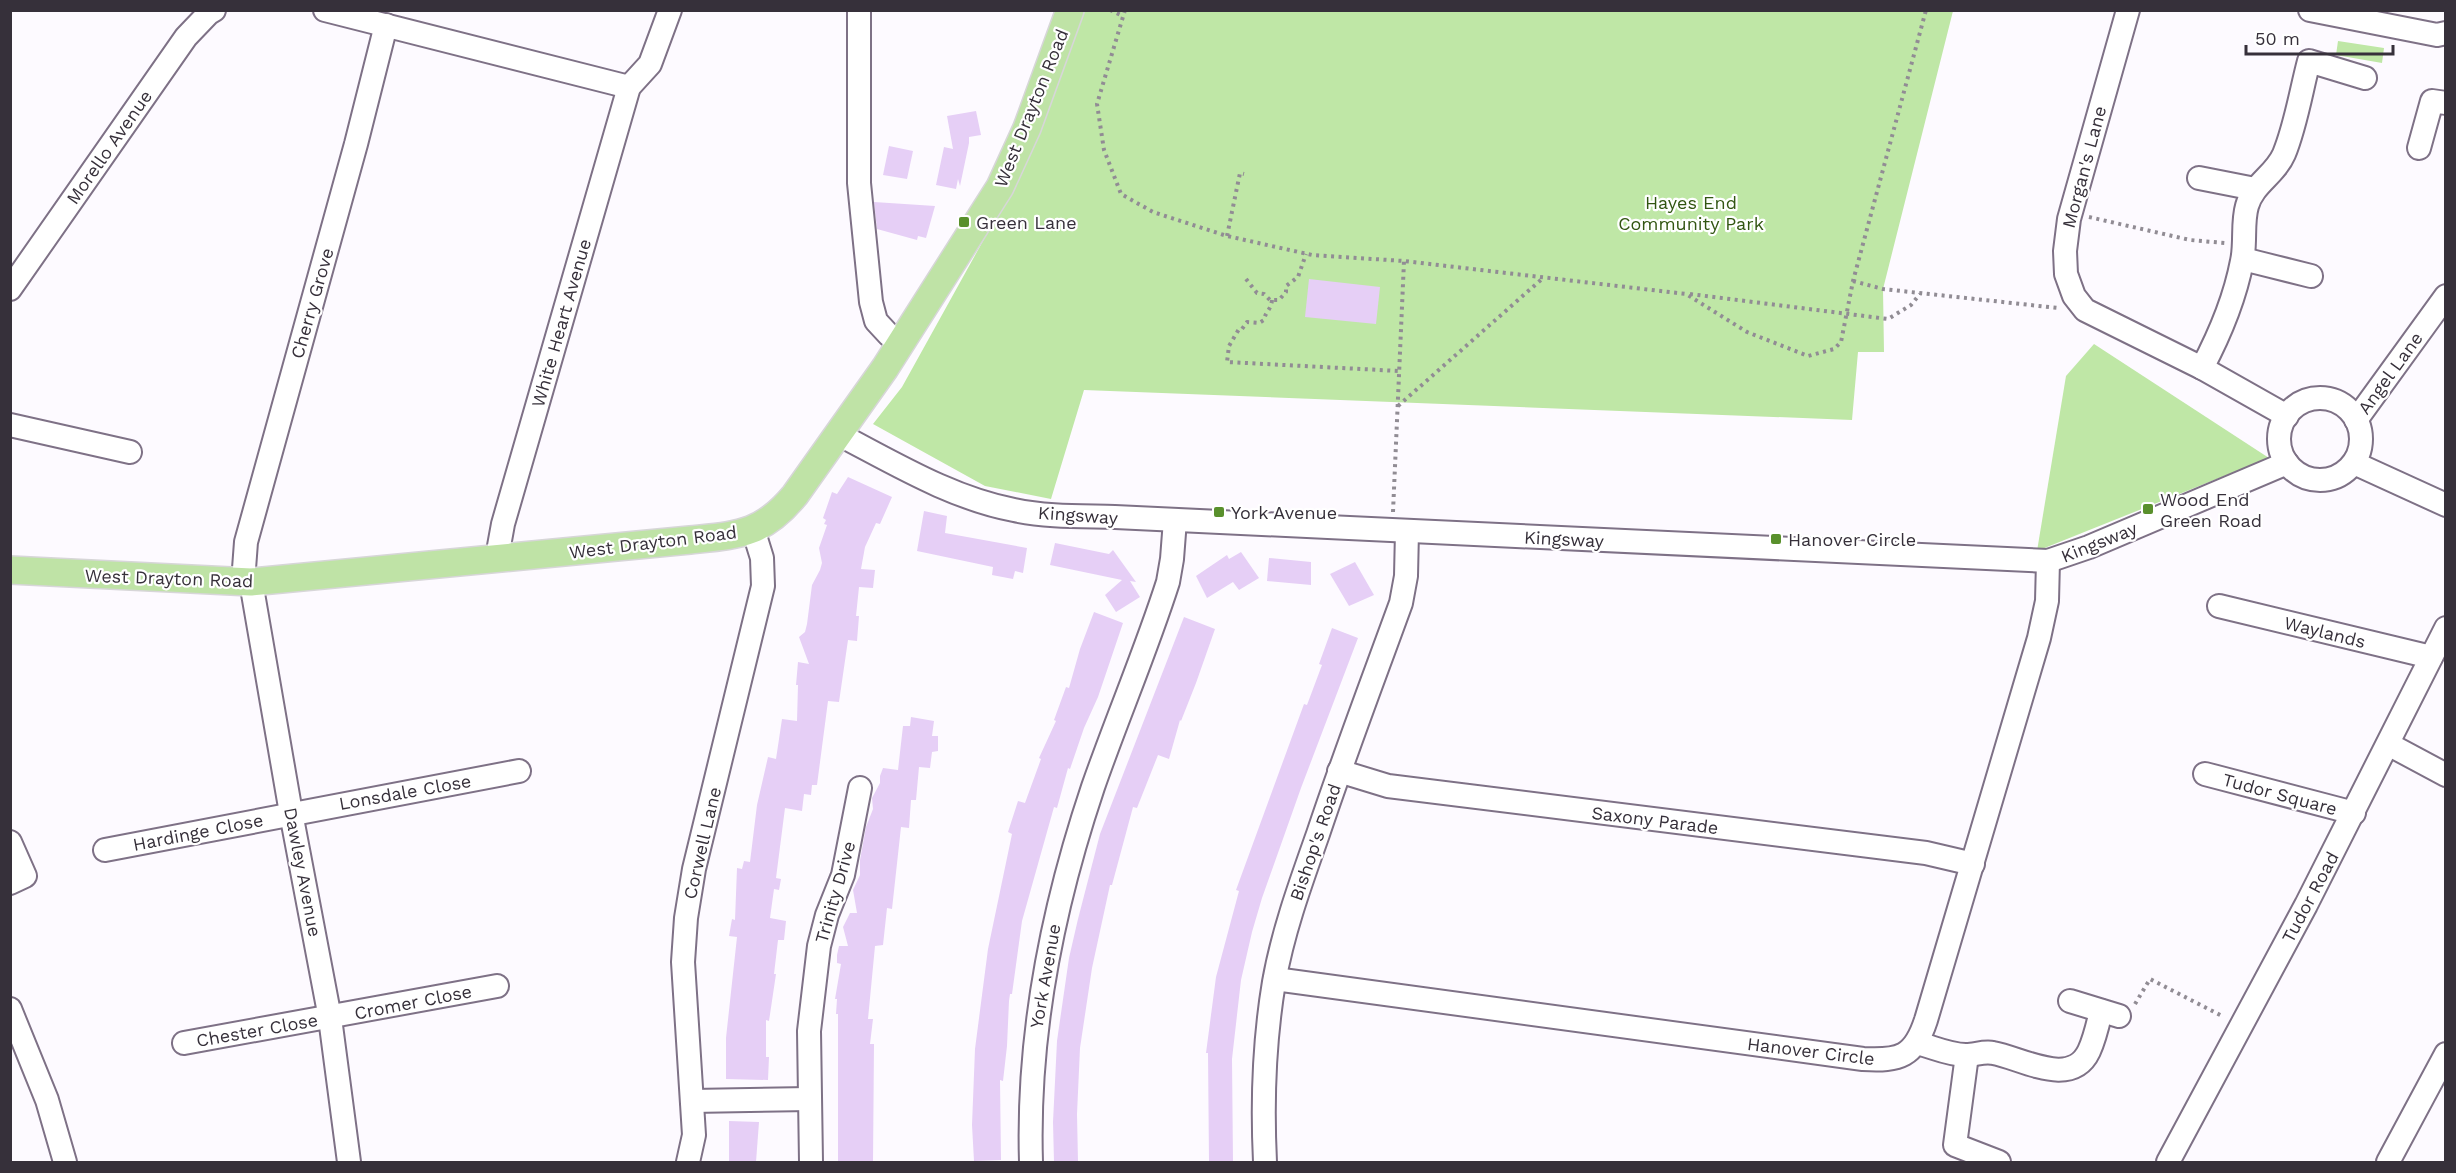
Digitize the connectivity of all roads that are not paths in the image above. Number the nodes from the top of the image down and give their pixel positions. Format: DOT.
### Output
graph roads {
  1 [pos="214,10"];
  2 [pos="325,10"];
  3 [pos="670,10"];
  4 [pos="859,10"];
  5 [pos="1070,10"];
  6 [pos="2128,10"];
  7 [pos="2310,10"];
  8 [pos="387,25"];
  9 [pos="2445,33"];
  10 [pos="2365,78"];
  11 [pos="629,87"];
  12 [pos="2445,103"];
  13 [pos="2419,148"];
  14 [pos="2199,178"];
  15 [pos="2255,189"];
  16 [pos="2244,252"];
  17 [pos="2311,276"];
  18 [pos="10,289"];
  19 [pos="2445,296"];
  20 [pos="901,342"];
  21 [pos="2202,368"];
  22 [pos="2287,416"];
  23 [pos="2356,420"];
  24 [pos="10,425"];
  25 [pos="838,434"];
  26 [pos="130,453"];
  27 [pos="2287,463"];
  28 [pos="2354,463"];
  29 [pos="2445,505"];
  30 [pos="1175,520"];
  31 [pos="753,529"];
  32 [pos="1400,531"];
  33 [pos="500,559"];
  34 [pos="2048,561"];
  35 [pos="10,570"];
  36 [pos="247,582"];
  37 [pos="2219,606"];
  38 [pos="2445,628"];
  39 [pos="2431,657"];
  40 [pos="2388,744"];
  41 [pos="519,771"];
  42 [pos="1340,771"];
  43 [pos="2205,774"];
  44 [pos="2445,775"];
  45 [pos="860,788"];
  46 [pos="291,813"];
  47 [pos="2354,813"];
  48 [pos="10,842"];
  49 [pos="105,850"];
  50 [pos="1973,864"];
  51 [pos="10,884"];
  52 [pos="1275,979"];
  53 [pos="497,986"];
  54 [pos="2070,1001"];
  55 [pos="10,1009"];
  56 [pos="330,1018"];
  57 [pos="184,1043"];
  58 [pos="1917,1043"];
  59 [pos="2445,1054"];
  60 [pos="1967,1055"];
  61 [pos="810,1099"];
  62 [pos="692,1101"];
  63 [pos="65,1162"];
  64 [pos="349,1162"];
  65 [pos="688,1162"];
  66 [pos="811,1162"];
  67 [pos="1031,1162"];
  68 [pos="1265,1162"];
  69 [pos="1999,1162"];
  70 [pos="2168,1162"];
  71 [pos="2388,1162"];
  1 -- 18 [label="street, Morello Avenue"];
  2 -- 8 [label="street"];
  3 -- 11 [label="street"];
  4 -- 20 [label="street"];
  5 -- 20 [label="main road, West Drayton Road"];
  6 -- 21 [label="street, Morgan's Lane"];
  7 -- 9 [label="street"];
  8 -- 11 [label="street"];
  8 -- 36 [label="street, Cherry Grove"];
  10 -- 15 [label="street"];
  11 -- 33 [label="street, White Heart Avenue"];
  12 -- 13 [label="street"];
  14 -- 15 [label="street"];
  15 -- 16 [label="street"];
  16 -- 17 [label="street"];
  16 -- 21 [label="street"];
  19 -- 23 [label="street, Angel Lane"];
  20 -- 25 [label="main road, West Drayton Road"];
  21 -- 22 [label="street"];
  22 -- 23 [label="street"];
  22 -- 27 [label="street"];
  23 -- 28 [label="street"];
  24 -- 26 [label="street"];
  25 -- 30 [label="street, Kingsway"];
  25 -- 31 [label="main road, West Drayton Road"];
  27 -- 28 [label="street"];
  27 -- 34 [label="street, Kingsway"];
  28 -- 29 [label="street"];
  30 -- 32 [label="street, Kingsway"];
  30 -- 67 [label="street, York Avenue"];
  31 -- 33 [label="main road, West Drayton Road"];
  31 -- 62 [label="street, Corwell Lane"];
  32 -- 34 [label="street, Kingsway"];
  32 -- 42 [label="street, Bishop's Road"];
  33 -- 36 [label="main road, West Drayton Road"];
  34 -- 50 [label="street"];
  35 -- 36 [label="main road, West Drayton Road"];
  36 -- 46 [label="street, Dawley Avenue"];
  37 -- 39 [label="street, Waylands"];
  38 -- 39 [label="street, Tudor Road"];
  39 -- 40 [label="street, Tudor Road"];
  40 -- 44 [label="street"];
  40 -- 47 [label="street, Tudor Road"];
  41 -- 46 [label="street, Lonsdale Close"];
  42 -- 50 [label="street, Saxony Parade"];
  42 -- 52 [label="street, Bishop's Road"];
  43 -- 47 [label="street, Tudor Square"];
  45 -- 61 [label="street, Trinity Drive"];
  46 -- 49 [label="street, Hardinge Close"];
  46 -- 56 [label="street, Dawley Avenue"];
  47 -- 70 [label="street, Tudor Road"];
  48 -- 51 [label="street"];
  50 -- 58 [label="street"];
  52 -- 58 [label="street, Hanover Circle"];
  52 -- 68 [label="street, Bishop's Road"];
  53 -- 56 [label="street, Cromer Close"];
  54 -- 60 [label="street"];
  55 -- 63 [label="street"];
  56 -- 57 [label="street, Chester Close"];
  56 -- 64 [label="street, Dawley Avenue"];
  58 -- 60 [label="street"];
  59 -- 71 [label="street"];
  60 -- 69 [label="street"];
  61 -- 62 [label="street"];
  61 -- 66 [label="street, Trinity Drive"];
  62 -- 65 [label="street, Corwell Lane"];
}
